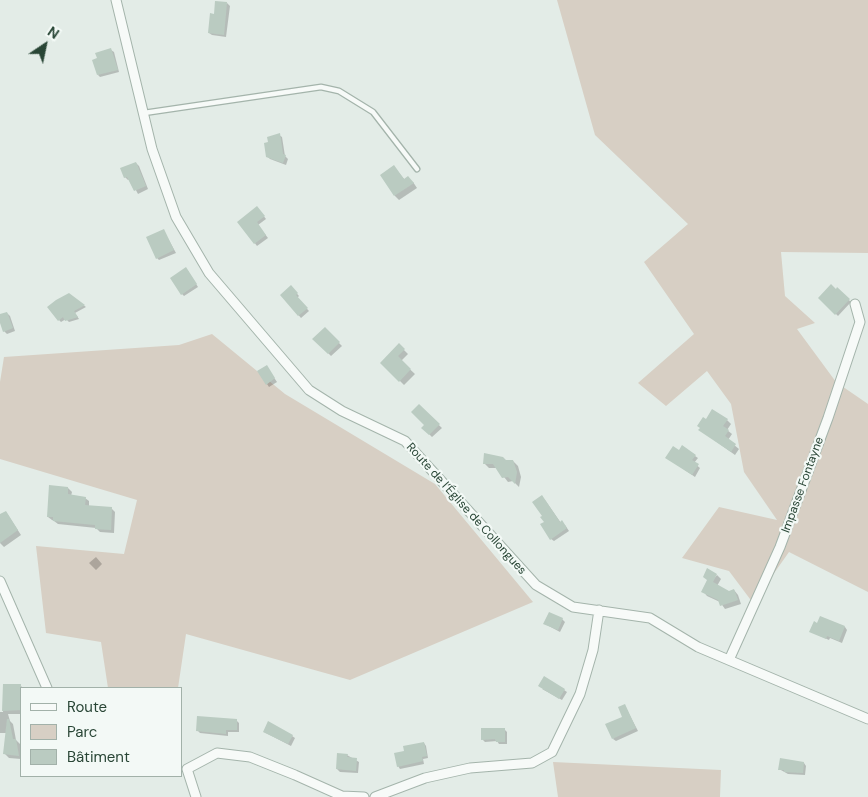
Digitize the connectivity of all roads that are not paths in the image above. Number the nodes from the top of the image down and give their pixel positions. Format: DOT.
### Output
graph roads {
  1 [pos="116,0"];
  2 [pos="144,113"];
  3 [pos="417,169"];
  4 [pos="855,304"];
  5 [pos="0,580"];
  6 [pos="599,610"];
  7 [pos="728,660"];
  8 [pos="47,687"];
  9 [pos="868,719"];
  10 [pos="184,767"];
  11 [pos="196,797"];
  12 [pos="364,797"];
  13 [pos="375,797"];
  1 -- 2 [label="street, Route de l’Église de Collongues"];
  2 -- 3 [label="lane"];
  2 -- 6 [label="street, Route de l’Église de Collongues"];
  4 -- 7 [label="street, Impasse Fontayne"];
  5 -- 8 [label="street"];
  6 -- 7 [label="street, Route de l’Église de Collongues"];
  6 -- 13 [label="street"];
  7 -- 9 [label="street, Route de l’Église de Collongues"];
  10 -- 11 [label="street"];
  10 -- 12 [label="street"];
}
